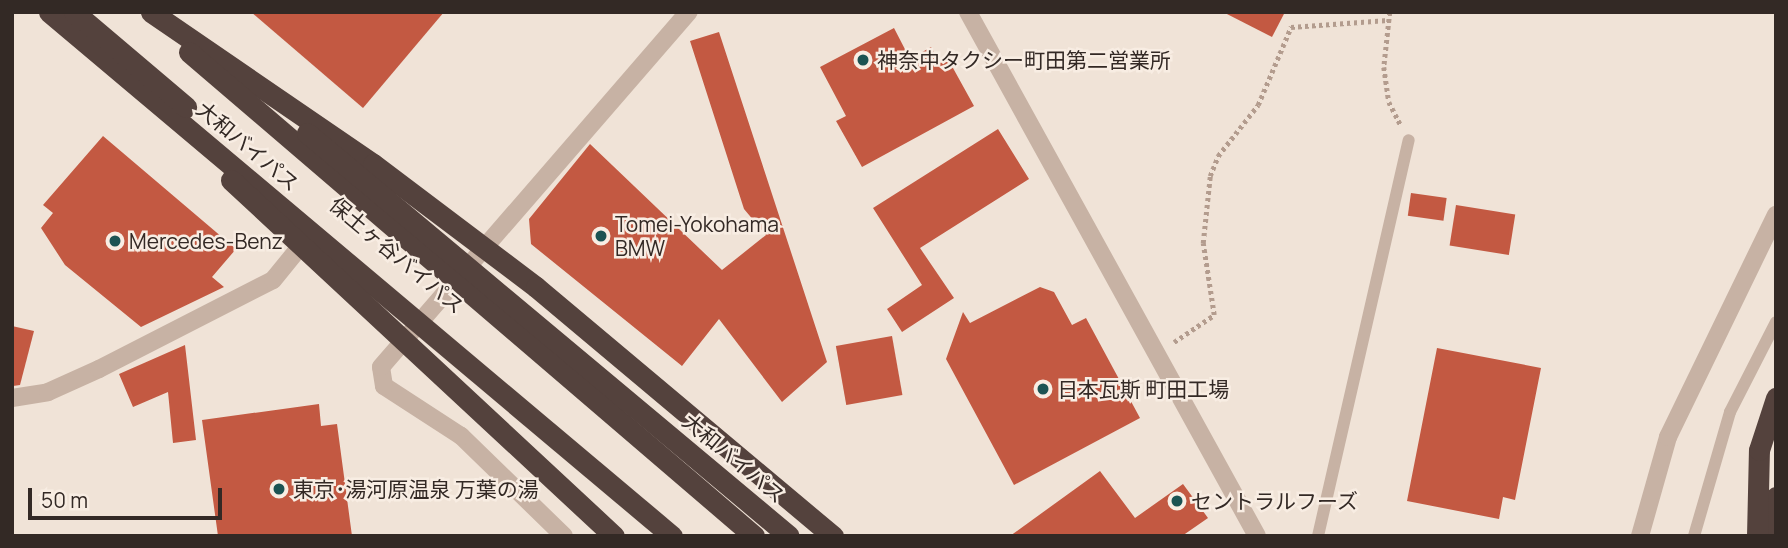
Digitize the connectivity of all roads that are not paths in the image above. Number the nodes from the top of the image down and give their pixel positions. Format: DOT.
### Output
graph roads {
  1 [pos="49,12"];
  2 [pos="65,12"];
  3 [pos="74,12"];
  4 [pos="142,12"];
  5 [pos="151,12"];
  6 [pos="167,12"];
  7 [pos="689,12"];
  8 [pos="968,12"];
  9 [pos="1409,140"];
  10 [pos="1776,215"];
  11 [pos="312,231"];
  12 [pos="466,265"];
  13 [pos="418,318"];
  14 [pos="1776,322"];
  15 [pos="12,398"];
  16 [pos="1776,398"];
  17 [pos="1776,497"];
  18 [pos="564,536"];
  19 [pos="614,536"];
  20 [pos="672,536"];
  21 [pos="688,536"];
  22 [pos="754,536"];
  23 [pos="789,536"];
  24 [pos="833,536"];
  25 [pos="1256,536"];
  26 [pos="1318,536"];
  27 [pos="1640,536"];
  28 [pos="1694,536"];
  29 [pos="1757,536"];
  30 [pos="1763,536"];
  1 -- 11 [label="highway, 大和バイパス"];
  2 -- 19 [label="highway"];
  3 -- 21 [label="highway, 保土ヶ谷バイパス"];
  4 -- 22 [label="highway, 保土ヶ谷バイパス"];
  5 -- 24 [label="highway"];
  6 -- 12 [label="highway, 大和バイパス"];
  7 -- 12 [label="street"];
  8 -- 25 [label="street"];
  9 -- 26 [label="lane"];
  10 -- 27 [label="street"];
  11 -- 13 [label="highway, 大和バイパス"];
  11 -- 15 [label="street"];
  12 -- 13 [label="street"];
  12 -- 23 [label="highway, 大和バイパス"];
  13 -- 18 [label="street"];
  13 -- 20 [label="highway, 大和バイパス"];
  14 -- 28 [label="lane"];
  16 -- 29 [label="highway"];
  17 -- 30 [label="highway"];
}
